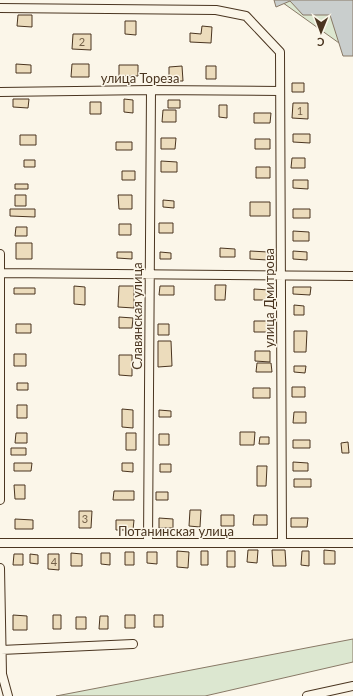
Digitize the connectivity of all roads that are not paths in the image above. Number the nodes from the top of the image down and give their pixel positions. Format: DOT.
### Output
graph roads {
  1 [pos="0,8"];
  2 [pos="151,90"];
  3 [pos="280,91"];
  4 [pos="0,92"];
  5 [pos="0,254"];
  6 [pos="0,273"];
  7 [pos="150,274"];
  8 [pos="281,275"];
  9 [pos="353,276"];
  10 [pos="1,350"];
  11 [pos="0,500"];
  12 [pos="0,543"];
  13 [pos="148,543"];
  14 [pos="282,543"];
  15 [pos="353,543"];
  16 [pos="0,568"];
  17 [pos="133,644"];
  18 [pos="1,650"];
  19 [pos="353,686"];
  20 [pos="8,696"];
  21 [pos="307,696"];
  1 -- 3 [label="street, улица Дмитрова"];
  2 -- 3 [label="street, улица Тореза"];
  2 -- 4 [label="street, улица Тореза"];
  2 -- 7 [label="street, Славянская улица"];
  3 -- 8 [label="street, улица Дмитрова"];
  5 -- 6 [label="street"];
  6 -- 7 [label="street"];
  6 -- 10 [label="street"];
  7 -- 8 [label="street"];
  7 -- 13 [label="street, Славянская улица"];
  8 -- 9 [label="street"];
  8 -- 14 [label="street, улица Дмитрова"];
  10 -- 11 [label="street"];
  12 -- 13 [label="street, Потанинская улица"];
  13 -- 14 [label="street, Потанинская улица"];
  14 -- 15 [label="street, Потанинская улица"];
  16 -- 18 [label="street"];
  17 -- 18 [label="street"];
  18 -- 20 [label="street"];
  19 -- 21 [label="street"];
}
